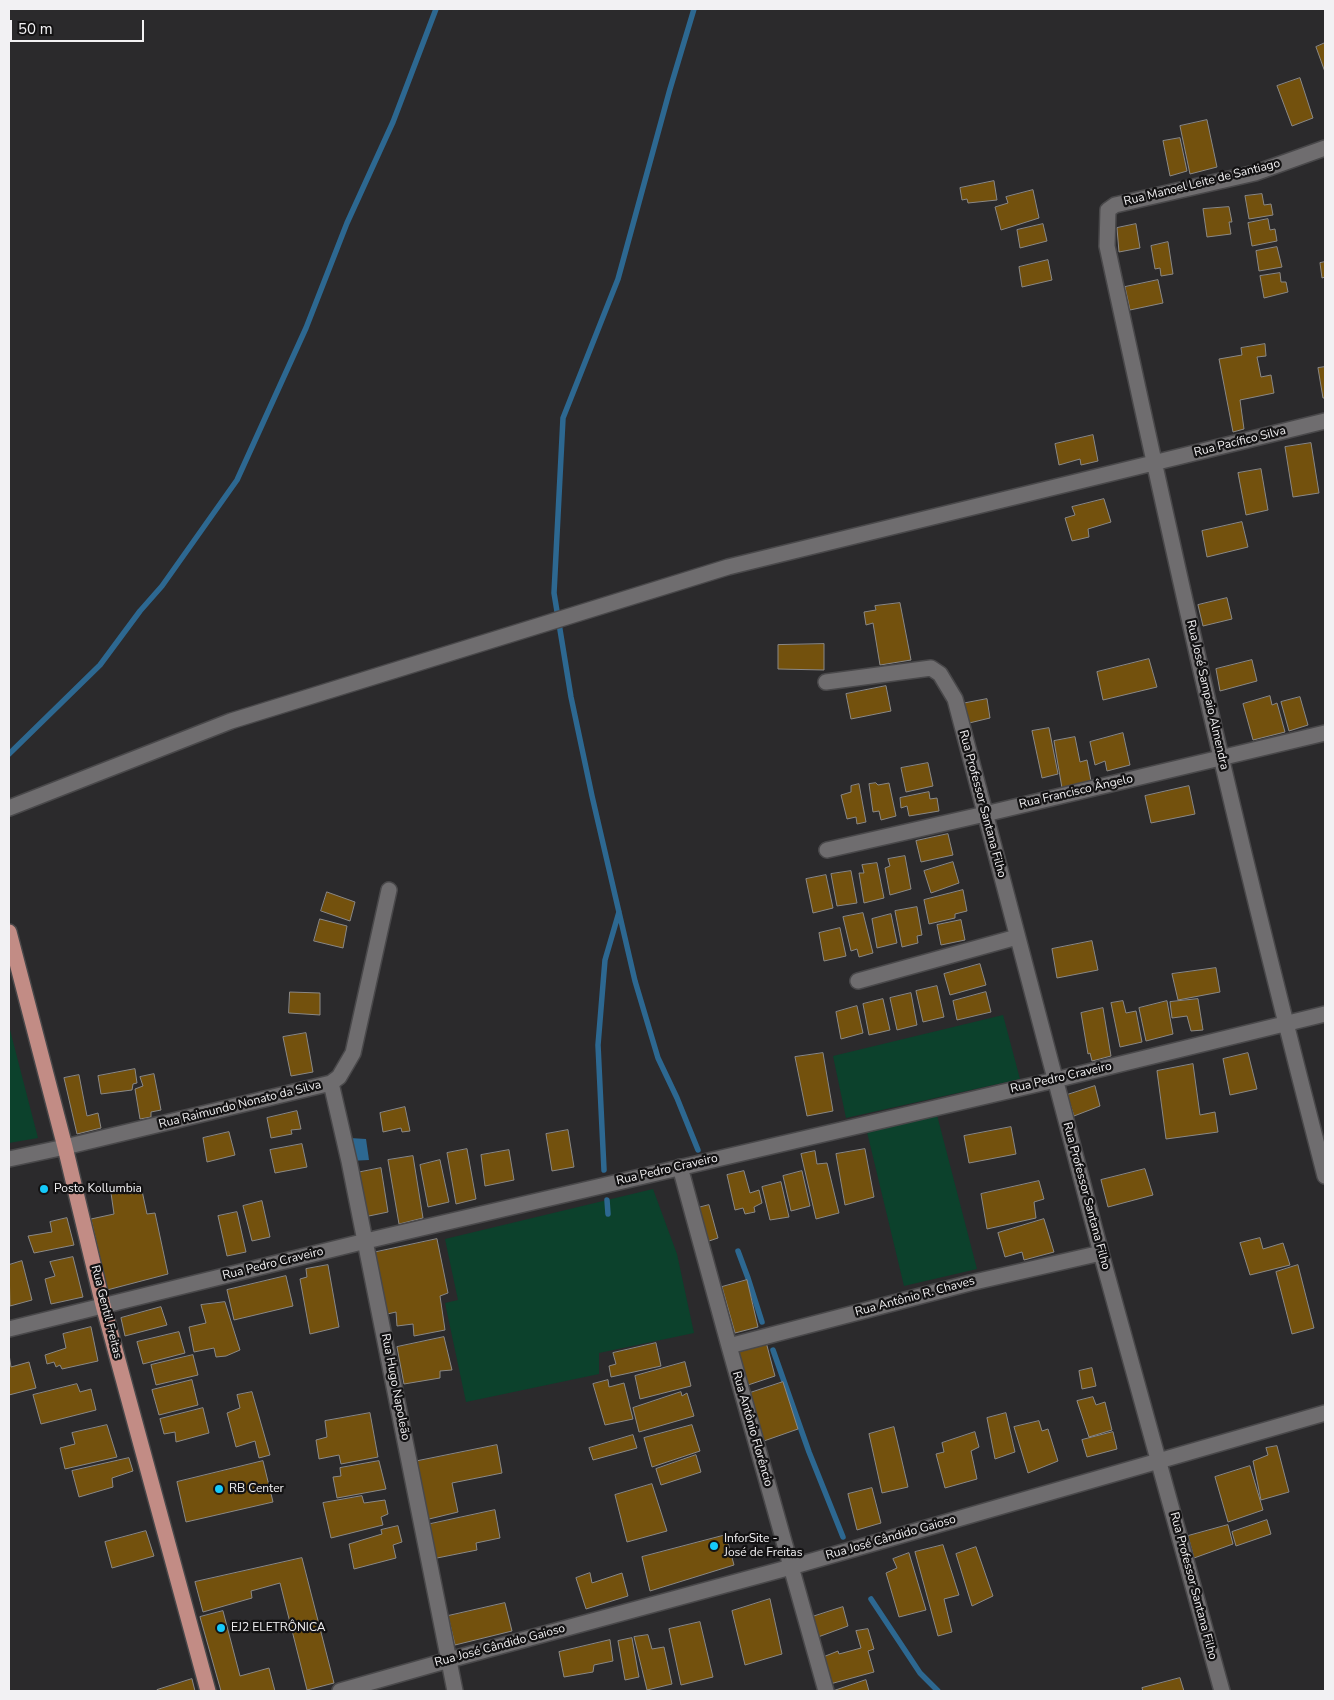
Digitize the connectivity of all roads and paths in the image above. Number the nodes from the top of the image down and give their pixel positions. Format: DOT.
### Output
graph roads {
  1 [pos="1325,148"];
  2 [pos="1108,210"];
  3 [pos="1325,421"];
  4 [pos="1154,463"];
  5 [pos="826,682"];
  6 [pos="1325,733"];
  7 [pos="1221,758"];
  8 [pos="9,808"];
  9 [pos="985,814"];
  10 [pos="827,850"];
  11 [pos="389,890"];
  12 [pos="9,932"];
  13 [pos="1017,937"];
  14 [pos="858,981"];
  15 [pos="1325,1014"];
  16 [pos="1286,1024"];
  17 [pos="1055,1080"];
  18 [pos="331,1083"];
  19 [pos="66,1147"];
  20 [pos="9,1159"];
  21 [pos="680,1167"];
  22 [pos="1325,1176"];
  23 [pos="366,1241"];
  24 [pos="1102,1253"];
  25 [pos="103,1305"];
  26 [pos="9,1329"];
  27 [pos="729,1346"];
  28 [pos="1325,1413"];
  29 [pos="1158,1460"];
  30 [pos="791,1567"];
  31 [pos="449,1660"];
  32 [pos="208,1691"];
  33 [pos="340,1691"];
  34 [pos="455,1691"];
  35 [pos="826,1691"];
  36 [pos="1222,1691"];
  1 -- 2 [label="street, Rua Manoel Leite de Santiago"];
  2 -- 4 [label="street, Rua José Sampaio Almendra"];
  3 -- 4 [label="street, Rua Pacífico Silva"];
  4 -- 7 [label="street, Rua José Sampaio Almendra"];
  4 -- 8 [label="street, Rua Pacífico Silva"];
  5 -- 9 [label="street, Rua Professor Santana Filho"];
  6 -- 7 [label="street, Rua Francisco Ângelo"];
  7 -- 9 [label="street, Rua Francisco Ângelo"];
  7 -- 16 [label="street, Rua José Sampaio Almendra"];
  9 -- 10 [label="street, Rua Francisco Ângelo"];
  9 -- 13 [label="street, Rua Professor Santana Filho"];
  11 -- 18 [label="street, Rua Raimundo Nonato da Silva"];
  12 -- 19 [label="main road, Rua Gentil Freitas"];
  13 -- 14 [label="street"];
  13 -- 17 [label="street, Rua Professor Santana Filho"];
  15 -- 16 [label="street, Rua Pedro Craveiro"];
  16 -- 17 [label="street, Rua Pedro Craveiro"];
  16 -- 22 [label="street, Rua José Sampaio Almendra"];
  17 -- 21 [label="street, Rua Pedro Craveiro"];
  17 -- 24 [label="street, Rua Professor Santana Filho"];
  18 -- 19 [label="street, Rua Raimundo Nonato da Silva"];
  18 -- 23 [label="street, Rua Hugo Napoleão"];
  19 -- 20 [label="street, Rua Raimundo Nonato da Silva"];
  19 -- 25 [label="main road, Rua Gentil Freitas"];
  21 -- 23 [label="street, Rua Pedro Craveiro"];
  21 -- 27 [label="street, Rua Antônio Florêncio"];
  23 -- 25 [label="street, Rua Pedro Craveiro"];
  23 -- 31 [label="street, Rua Hugo Napoleão"];
  24 -- 27 [label="street, Rua Antônio R. Chaves"];
  24 -- 29 [label="street, Rua Professor Santana Filho"];
  25 -- 26 [label="street, Rua Pedro Craveiro"];
  25 -- 32 [label="main road, Rua Gentil Freitas"];
  27 -- 30 [label="street, Rua Antônio Florêncio"];
  28 -- 29 [label="street, Rua José Cândido Gaioso"];
  29 -- 30 [label="street, Rua José Cândido Gaioso"];
  29 -- 36 [label="street, Rua Professor Santana Filho"];
  30 -- 31 [label="street, Rua José Cândido Gaioso"];
  30 -- 35 [label="street, Rua Antônio Florêncio"];
  31 -- 33 [label="street, Rua José Cândido Gaioso"];
  31 -- 34 [label="street, Rua Hugo Napoleão"];
}
